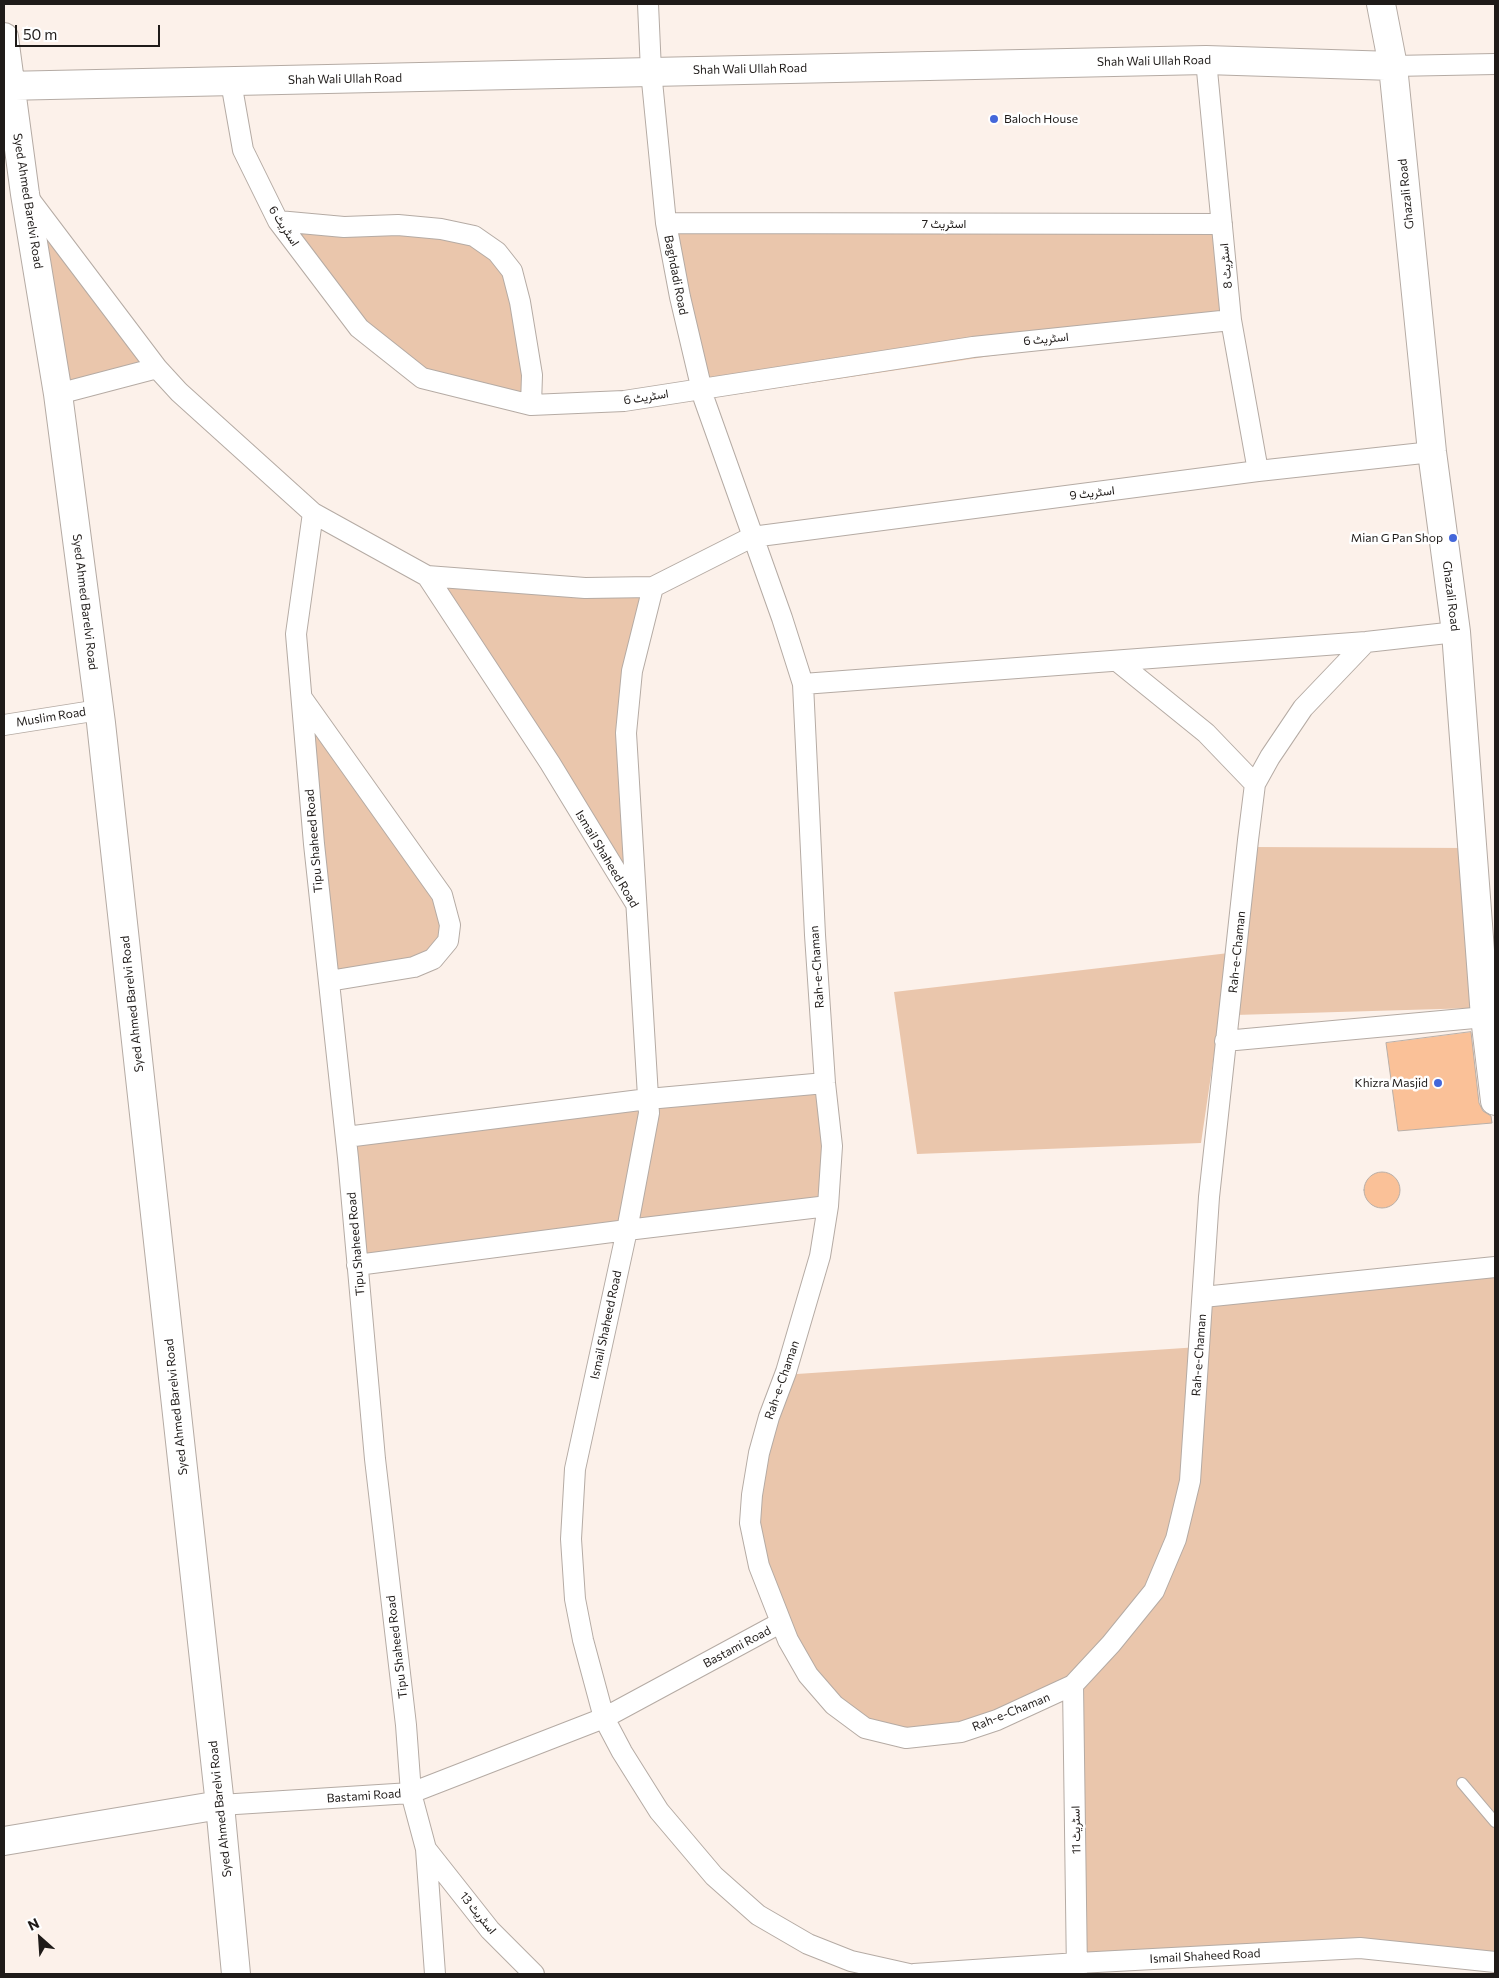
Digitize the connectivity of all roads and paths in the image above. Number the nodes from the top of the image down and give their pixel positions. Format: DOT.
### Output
graph roads {
  1 [pos="648,4"];
  2 [pos="1381,4"];
  3 [pos="4,37"];
  4 [pos="1206,60"];
  5 [pos="1495,64"];
  6 [pos="1393,66"];
  7 [pos="651,71"];
  8 [pos="231,82"];
  9 [pos="7,87"];
  10 [pos="25,194"];
  11 [pos="278,222"];
  12 [pos="666,223"];
  13 [pos="1222,224"];
  14 [pos="1231,320"];
  15 [pos="157,368"];
  16 [pos="701,388"];
  17 [pos="58,394"];
  18 [pos="531,406"];
  19 [pos="1432,452"];
  20 [pos="1258,471"];
  21 [pos="313,513"];
  22 [pos="752,537"];
  23 [pos="427,576"];
  24 [pos="653,587"];
  25 [pos="1456,632"];
  26 [pos="1366,642"];
  27 [pos="1117,661"];
  28 [pos="803,684"];
  29 [pos="302,698"];
  30 [pos="99,710"];
  31 [pos="4,725"];
  32 [pos="1256,784"];
  33 [pos="638,908"];
  34 [pos="329,981"];
  35 [pos="1485,1017"];
  36 [pos="1225,1041"];
  37 [pos="825,1084"];
  38 [pos="648,1099"];
  39 [pos="1495,1101"];
  40 [pos="346,1137"];
  41 [pos="828,1206"];
  42 [pos="628,1230"];
  43 [pos="357,1265"];
  44 [pos="1495,1267"];
  45 [pos="1203,1297"];
  46 [pos="780,1623"];
  47 [pos="1074,1685"];
  48 [pos="604,1718"];
  49 [pos="1462,1783"];
  50 [pos="412,1793"];
  51 [pos="220,1805"];
  52 [pos="1495,1822"];
  53 [pos="4,1841"];
  54 [pos="426,1849"];
  55 [pos="1495,1962"];
  56 [pos="1078,1969"];
  57 [pos="236,1974"];
  58 [pos="435,1974"];
  59 [pos="534,1974"];
  60 [pos="909,1974"];
  61 [pos="914,1974"];
  1 -- 7 [label="street, Baghdadi Road"];
  2 -- 6 [label="main road, Ghazali Road"];
  3 -- 9 [label="main road, Syed Ahmed Barelvi Road"];
  4 -- 6 [label="main road, Shah Wali Ullah Road"];
  4 -- 7 [label="main road, Shah Wali Ullah Road"];
  4 -- 13 [label="street, اسٹریٹ 8"];
  5 -- 6 [label="street, Shah Wali Ullah Road"];
  6 -- 19 [label="main road, Ghazali Road"];
  7 -- 8 [label="main road, Shah Wali Ullah Road"];
  7 -- 12 [label="street, Baghdadi Road"];
  8 -- 9 [label="main road, Shah Wali Ullah Road"];
  8 -- 11 [label="street, اسٹریٹ 6"];
  9 -- 10 [label="main road, Syed Ahmed Barelvi Road"];
  10 -- 15 [label="street"];
  10 -- 17 [label="main road, Syed Ahmed Barelvi Road"];
  11 -- 18 [label="street, اسٹریٹ 6"];
  11 -- 18 [label="street"];
  12 -- 13 [label="street, اسٹریٹ 7"];
  12 -- 16 [label="street, Baghdadi Road"];
  13 -- 14 [label="street, اسٹریٹ 8"];
  14 -- 16 [label="street, اسٹریٹ 6"];
  14 -- 20 [label="street, اسٹریٹ 8"];
  15 -- 17 [label="street"];
  15 -- 21 [label="street"];
  16 -- 18 [label="street, اسٹریٹ 6"];
  16 -- 22 [label="street, Baghdadi Road"];
  17 -- 30 [label="main road, Syed Ahmed Barelvi Road"];
  19 -- 20 [label="street, اسٹریٹ 9"];
  19 -- 25 [label="main road, Ghazali Road"];
  20 -- 22 [label="street, اسٹریٹ 9"];
  21 -- 23 [label="street"];
  21 -- 29 [label="street, Tipu Shaheed Road"];
  22 -- 24 [label="street, اسٹریٹ 9"];
  22 -- 28 [label="street, Rah-e-Chaman"];
  23 -- 24 [label="street"];
  23 -- 33 [label="street, Ismail Shaheed Road"];
  24 -- 33 [label="street"];
  25 -- 26 [label="street"];
  25 -- 35 [label="main road, Ghazali Road"];
  26 -- 27 [label="street"];
  26 -- 32 [label="street, Rah-e-Chaman"];
  27 -- 28 [label="street"];
  27 -- 32 [label="street"];
  28 -- 37 [label="street, Rah-e-Chaman"];
  29 -- 34 [label="street, Tipu Shaheed Road"];
  29 -- 34 [label="street"];
  30 -- 31 [label="street, Muslim Road"];
  30 -- 51 [label="main road, Syed Ahmed Barelvi Road"];
  32 -- 36 [label="street, Rah-e-Chaman"];
  33 -- 38 [label="street, Ismail Shaheed Road"];
  34 -- 40 [label="street, Tipu Shaheed Road"];
  35 -- 36 [label="street"];
  35 -- 39 [label="main road, Ghazali Road"];
  36 -- 45 [label="street, Rah-e-Chaman"];
  37 -- 38 [label="street"];
  37 -- 41 [label="street, Rah-e-Chaman"];
  38 -- 40 [label="street"];
  38 -- 42 [label="street, Ismail Shaheed Road"];
  40 -- 43 [label="street, Tipu Shaheed Road"];
  41 -- 42 [label="street"];
  41 -- 46 [label="street, Rah-e-Chaman"];
  42 -- 43 [label="street"];
  42 -- 48 [label="street, Ismail Shaheed Road"];
  43 -- 50 [label="street, Tipu Shaheed Road"];
  44 -- 45 [label="street"];
  45 -- 47 [label="street, Rah-e-Chaman"];
  46 -- 47 [label="street, Rah-e-Chaman"];
  46 -- 48 [label="street, Bastami Road"];
  47 -- 56 [label="street, اسٹریٹ 11"];
  48 -- 50 [label="street, Bastami Road"];
  48 -- 60 [label="street, Ismail Shaheed Road"];
  49 -- 52 [label="lane"];
  50 -- 51 [label="street, Bastami Road"];
  50 -- 54 [label="street, Tipu Shaheed Road"];
  51 -- 53 [label="main road, Bastami Road"];
  51 -- 57 [label="main road, Syed Ahmed Barelvi Road"];
  54 -- 58 [label="street, Tipu Shaheed Road"];
  54 -- 59 [label="street, اسٹریٹ 13"];
  55 -- 56 [label="street, Ismail Shaheed Road"];
  56 -- 61 [label="street, Ismail Shaheed Road"];
}
